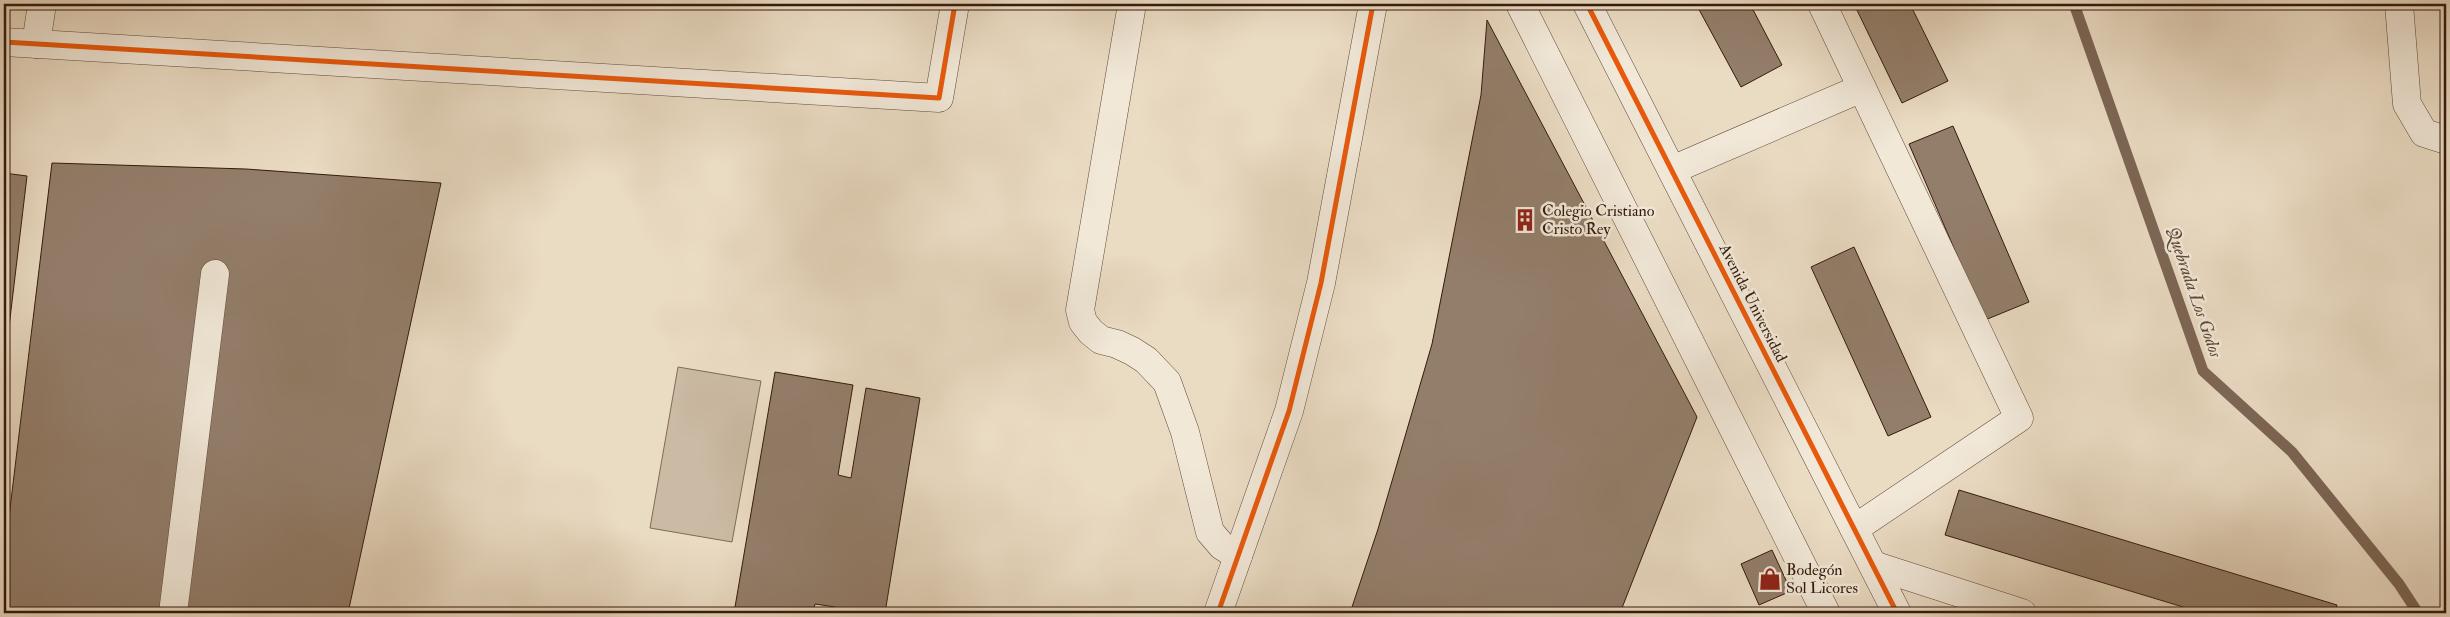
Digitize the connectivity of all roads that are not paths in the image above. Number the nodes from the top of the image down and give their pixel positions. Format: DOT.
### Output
graph roads {
  1 [pos="42,4"];
  2 [pos="955,4"];
  3 [pos="1132,4"];
  4 [pos="1373,4"];
  5 [pos="1520,4"];
  6 [pos="1587,4"];
  7 [pos="1822,4"];
  8 [pos="2399,4"];
  9 [pos="4,42"];
  10 [pos="36,44"];
  11 [pos="1862,88"];
  12 [pos="2446,140"];
  13 [pos="1672,170"];
  14 [pos="215,274"];
  15 [pos="1854,528"];
  16 [pos="1238,556"];
  17 [pos="1873,565"];
  18 [pos="173,613"];
  19 [pos="1218,613"];
  20 [pos="1826,613"];
  21 [pos="1896,613"];
  22 [pos="2022,613"];
  1 -- 10 [label="street"];
  2 -- 10 [label="street"];
  3 -- 16 [label="street"];
  4 -- 16 [label="street"];
  5 -- 20 [label="street"];
  6 -- 13 [label="street, Avenida Universidad"];
  7 -- 11 [label="street"];
  8 -- 12 [label="street"];
  9 -- 10 [label="street"];
  11 -- 13 [label="street"];
  11 -- 15 [label="street"];
  13 -- 15 [label="street, Avenida Universidad"];
  14 -- 18 [label="street"];
  15 -- 17 [label="street, Avenida Universidad"];
  16 -- 19 [label="street"];
  17 -- 21 [label="street, Avenida Universidad"];
  17 -- 22 [label="street"];
}
